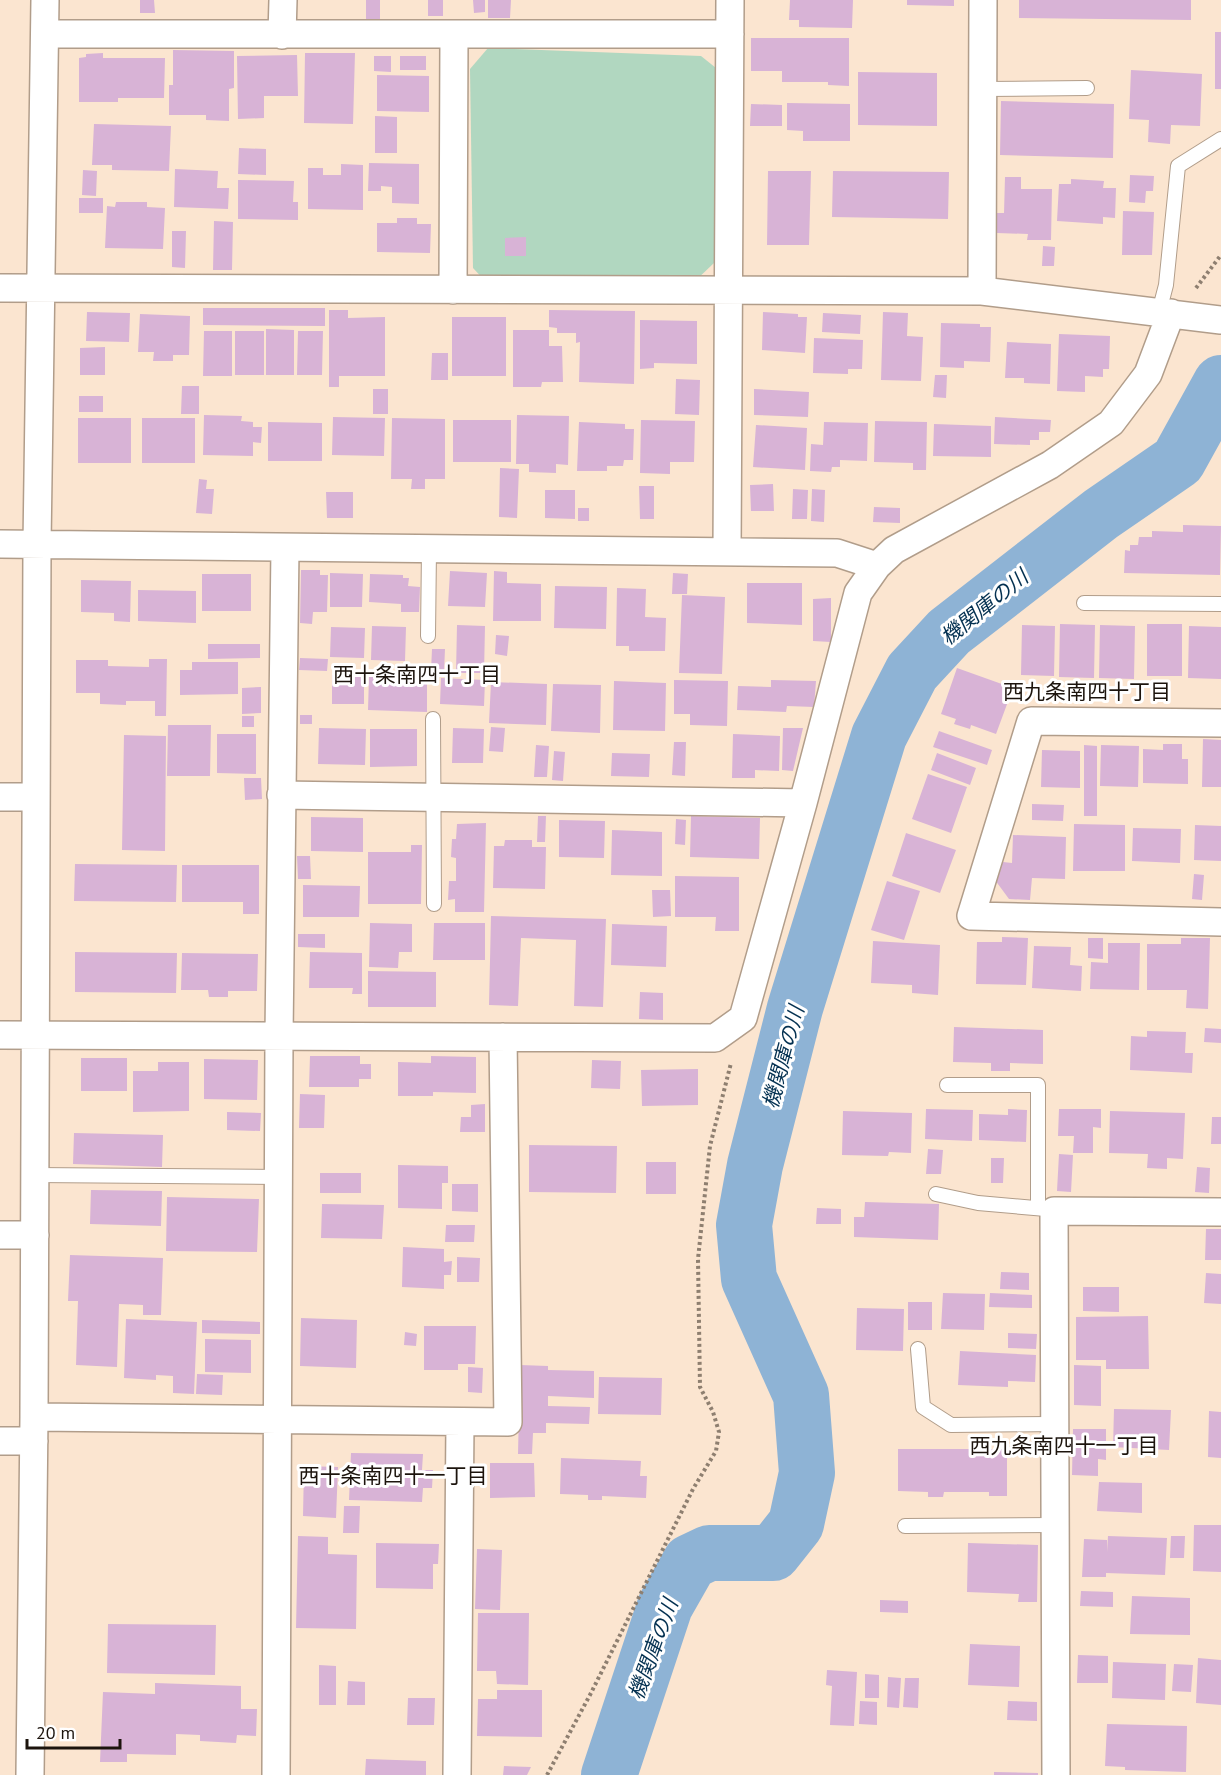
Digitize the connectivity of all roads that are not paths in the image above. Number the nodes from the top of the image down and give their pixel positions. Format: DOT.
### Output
graph roads {
  1 [pos="45,0"];
  2 [pos="283,0"];
  3 [pos="730,0"];
  4 [pos="983,0"];
  5 [pos="45,34"];
  6 [pos="730,34"];
  7 [pos="282,35"];
  8 [pos="454,35"];
  9 [pos="1087,88"];
  10 [pos="983,89"];
  11 [pos="1221,140"];
  12 [pos="0,288"];
  13 [pos="42,288"];
  14 [pos="453,290"];
  15 [pos="729,291"];
  16 [pos="982,291"];
  17 [pos="1177,315"];
  18 [pos="1221,320"];
  19 [pos="0,544"];
  20 [pos="37,544"];
  21 [pos="285,548"];
  22 [pos="429,549"];
  23 [pos="727,552"];
  24 [pos="877,566"];
  25 [pos="1084,603"];
  26 [pos="1221,604"];
  27 [pos="428,636"];
  28 [pos="433,719"];
  29 [pos="1221,723"];
  30 [pos="281,795"];
  31 [pos="0,797"];
  32 [pos="35,797"];
  33 [pos="433,798"];
  34 [pos="803,803"];
  35 [pos="434,904"];
  36 [pos="1221,922"];
  37 [pos="0,1035"];
  38 [pos="34,1035"];
  39 [pos="279,1035"];
  40 [pos="503,1037"];
  41 [pos="947,1085"];
  42 [pos="34,1175"];
  43 [pos="279,1177"];
  44 [pos="936,1194"];
  45 [pos="1046,1208"];
  46 [pos="1221,1212"];
  47 [pos="0,1235"];
  48 [pos="34,1235"];
  49 [pos="918,1349"];
  50 [pos="278,1421"];
  51 [pos="460,1422"];
  52 [pos="1055,1424"];
  53 [pos="34,1429"];
  54 [pos="0,1441"];
  55 [pos="1055,1525"];
  56 [pos="905,1526"];
  57 [pos="30,1775"];
  58 [pos="276,1775"];
  59 [pos="456,1775"];
  60 [pos="1056,1775"];
  1 -- 5 [label="street"];
  2 -- 7 [label="street"];
  3 -- 6 [label="street"];
  4 -- 10 [label="street"];
  5 -- 7 [label="street"];
  5 -- 13 [label="street"];
  6 -- 8 [label="street"];
  6 -- 15 [label="street"];
  7 -- 8 [label="street"];
  8 -- 14 [label="street"];
  9 -- 10 [label="lane"];
  10 -- 16 [label="street"];
  11 -- 17 [label="lane"];
  12 -- 13 [label="street"];
  13 -- 14 [label="street"];
  13 -- 20 [label="street"];
  14 -- 15 [label="street"];
  15 -- 16 [label="street"];
  15 -- 23 [label="street"];
  16 -- 17 [label="street"];
  17 -- 18 [label="street"];
  17 -- 24 [label="street"];
  19 -- 20 [label="street"];
  20 -- 21 [label="street"];
  20 -- 32 [label="street"];
  21 -- 22 [label="street"];
  21 -- 30 [label="street"];
  22 -- 23 [label="street"];
  22 -- 27 [label="lane"];
  23 -- 24 [label="street"];
  24 -- 34 [label="street"];
  25 -- 26 [label="lane"];
  28 -- 33 [label="lane"];
  29 -- 36 [label="street"];
  30 -- 33 [label="street"];
  30 -- 39 [label="street"];
  31 -- 32 [label="street"];
  32 -- 38 [label="street"];
  33 -- 34 [label="street"];
  33 -- 35 [label="lane"];
  34 -- 40 [label="street"];
  37 -- 38 [label="street"];
  38 -- 39 [label="street"];
  38 -- 42 [label="street"];
  39 -- 40 [label="street"];
  39 -- 43 [label="street"];
  40 -- 51 [label="street"];
  41 -- 45 [label="lane"];
  42 -- 43 [label="lane"];
  42 -- 48 [label="street"];
  43 -- 50 [label="street"];
  44 -- 45 [label="lane"];
  45 -- 46 [label="street"];
  45 -- 52 [label="street"];
  47 -- 48 [label="street"];
  48 -- 53 [label="street"];
  49 -- 52 [label="lane"];
  50 -- 51 [label="street"];
  50 -- 53 [label="street"];
  50 -- 58 [label="street"];
  51 -- 59 [label="street"];
  52 -- 55 [label="street"];
  53 -- 54 [label="street"];
  53 -- 57 [label="street"];
  55 -- 56 [label="lane"];
  55 -- 60 [label="street"];
}
